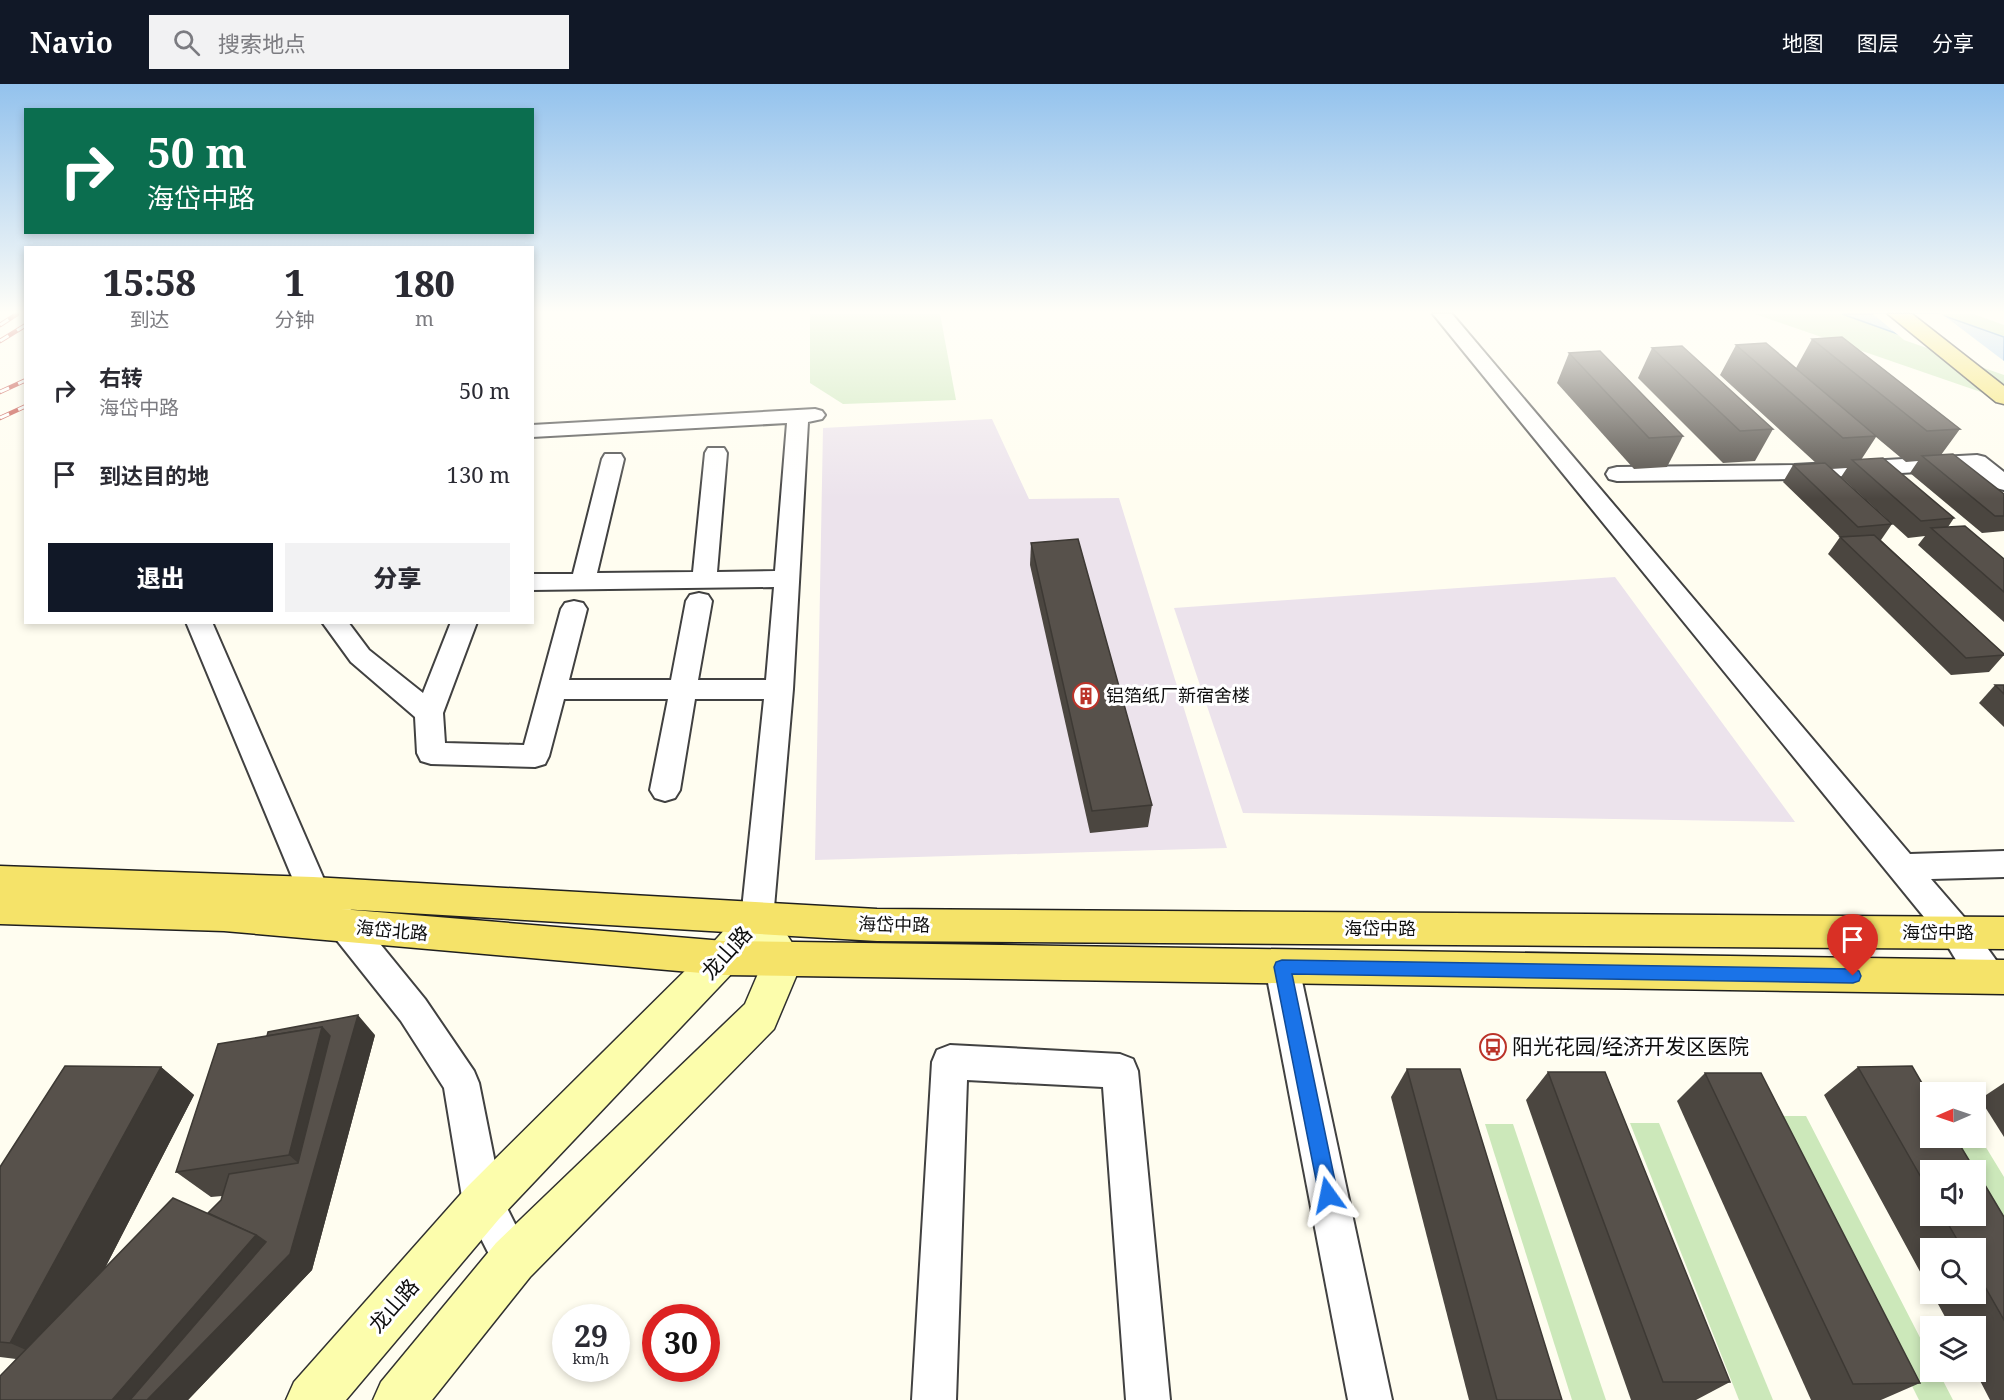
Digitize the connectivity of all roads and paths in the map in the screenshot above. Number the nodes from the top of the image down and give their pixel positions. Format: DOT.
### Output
graph roads {
  1 [pos="1493,375"];
  2 [pos="1975,375"];
  3 [pos="2004,398"];
  4 [pos="537,430"];
  5 [pos="716,453"];
  6 [pos="613,459"];
  7 [pos="1617,474"];
  8 [pos="2004,483"];
  9 [pos="787,579"];
  10 [pos="583,581"];
  11 [pos="534,582"];
  12 [pos="702,590"];
  13 [pos="574,609"];
  14 [pos="200,624"];
  15 [pos="336,624"];
  16 [pos="463,624"];
  17 [pos="780,689"];
  18 [pos="553,690"];
  19 [pos="429,713"];
  20 [pos="665,790"];
  21 [pos="2004,864"];
  22 [pos="1903,867"];
  23 [pos="0,881"];
  24 [pos="313,892"];
  25 [pos="0,908"];
  26 [pos="757,920"];
  27 [pos="347,928"];
  28 [pos="2004,933"];
  29 [pos="1958,934"];
  30 [pos="724,958"];
  31 [pos="783,960"];
  32 [pos="1282,967"];
  33 [pos="1997,977"];
  34 [pos="483,1203"];
  35 [pos="513,1260"];
  36 [pos="312,1400"];
  37 [pos="399,1400"];
  38 [pos="934,1400"];
  39 [pos="1148,1400"];
  40 [pos="1370,1400"];
  1 -- 22 [label="street"];
  2 -- 3 [label="main road"];
  4 -- 9 [label="street"];
  5 -- 12 [label="street"];
  6 -- 10 [label="street"];
  7 -- 8 [label="street"];
  9 -- 12 [label="street"];
  9 -- 17 [label="street"];
  10 -- 11 [label="street"];
  10 -- 12 [label="street"];
  12 -- 20 [label="street"];
  13 -- 18 [label="street"];
  14 -- 24 [label="street"];
  15 -- 19 [label="street"];
  16 -- 19 [label="street"];
  17 -- 18 [label="street"];
  17 -- 26 [label="street"];
  18 -- 19 [label="street"];
  21 -- 22 [label="street"];
  22 -- 29 [label="street"];
  23 -- 24 [label="main road, 海岱北路"];
  24 -- 26 [label="main road, 海岱北路"];
  24 -- 27 [label="street"];
  25 -- 27 [label="main road, 海岱北路"];
  26 -- 29 [label="main road, 海岱中路"];
  26 -- 30 [label="street, 龙山路"];
  26 -- 31 [label="street, 龙山路"];
  27 -- 30 [label="main road, 海岱北路"];
  27 -- 34 [label="street"];
  28 -- 29 [label="main road, 海岱中路"];
  29 -- 33 [label="street"];
  30 -- 31 [label="main road, 海岱北路"];
  30 -- 34 [label="street, 龙山路"];
  31 -- 32 [label="main road, 海岱中路"];
  31 -- 35 [label="street"];
  32 -- 33 [label="main road, 海岱中路"];
  32 -- 40 [label="street"];
  34 -- 35 [label="street"];
  34 -- 36 [label="street, 龙山路"];
  35 -- 37 [label="street"];
  38 -- 39 [label="street"];
}
